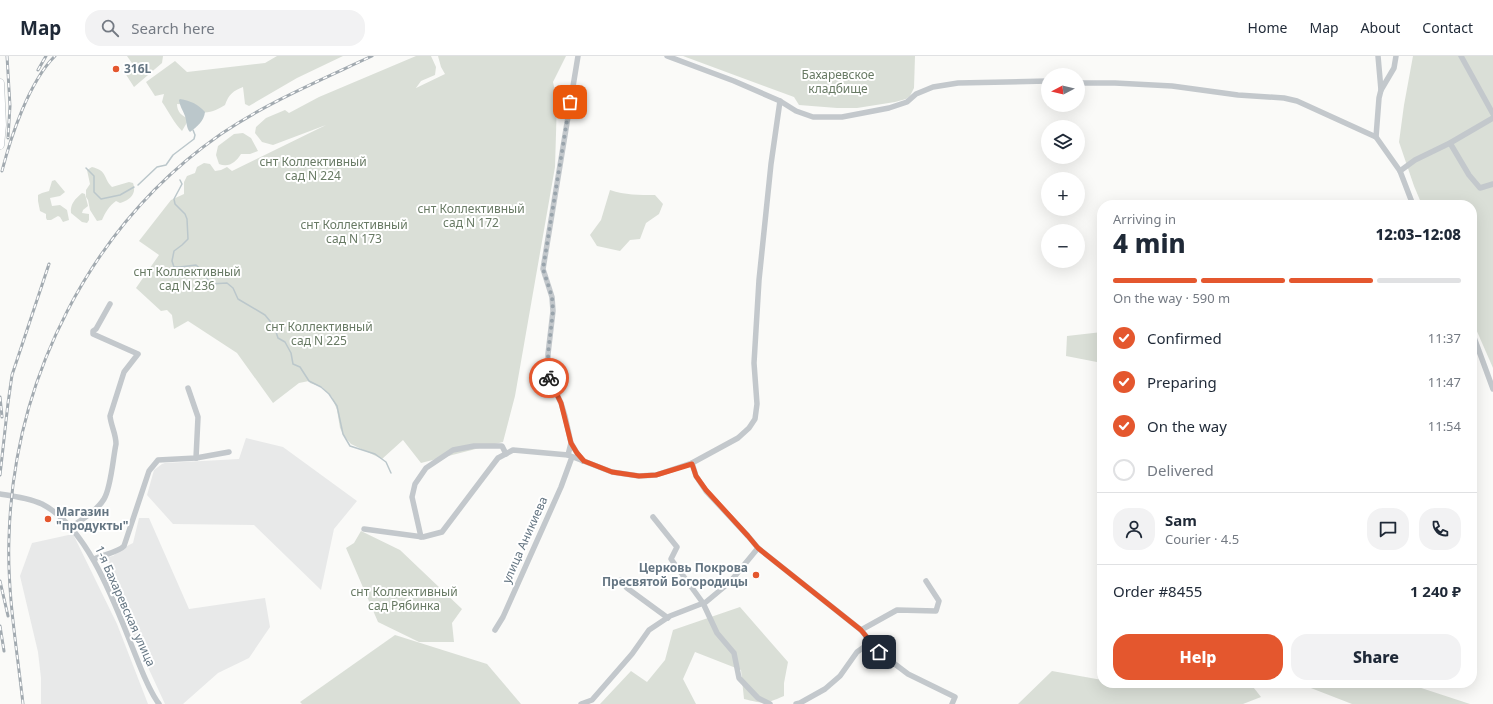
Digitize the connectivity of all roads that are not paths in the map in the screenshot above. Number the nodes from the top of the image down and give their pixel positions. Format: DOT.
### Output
graph roads {
  1 [pos="578,56"];
  2 [pos="667,56"];
  3 [pos="1378,56"];
  4 [pos="1396,56"];
  5 [pos="1461,56"];
  6 [pos="1041,81"];
  7 [pos="0,83"];
  8 [pos="1085,83"];
  9 [pos="1381,90"];
  10 [pos="780,101"];
  11 [pos="1493,114"];
  12 [pos="1493,118"];
  13 [pos="1376,137"];
  14 [pos="1450,143"];
  15 [pos="0,145"];
  16 [pos="1400,171"];
  17 [pos="1493,184"];
  18 [pos="1411,200"];
  19 [pos="110,304"];
  20 [pos="1477,345"];
  21 [pos="188,388"];
  22 [pos="1493,388"];
  23 [pos="571,443"];
  24 [pos="229,452"];
  25 [pos="506,454"];
  26 [pos="570,456"];
  27 [pos="196,458"];
  28 [pos="584,461"];
  29 [pos="692,464"];
  30 [pos="0,494"];
  31 [pos="653,517"];
  32 [pos="70,528"];
  33 [pos="364,529"];
  34 [pos="421,537"];
  35 [pos="758,548"];
  36 [pos="94,559"];
  37 [pos="621,580"];
  38 [pos="926,581"];
  39 [pos="703,603"];
  40 [pos="668,618"];
  41 [pos="495,630"];
  42 [pos="861,630"];
  43 [pos="871,642"];
  44 [pos="159,704"];
  45 [pos="582,704"];
  46 [pos="770,704"];
  47 [pos="796,704"];
  48 [pos="952,704"];
  1 -- 23 [label="street"];
  2 -- 10 [label="street"];
  3 -- 9 [label="street"];
  4 -- 9 [label="street"];
  5 -- 11 [label="street"];
  6 -- 10 [label="street"];
  7 -- 15 [label="main road"];
  8 -- 13 [label="street"];
  9 -- 13 [label="street"];
  10 -- 29 [label="street"];
  12 -- 14 [label="street"];
  13 -- 16 [label="street"];
  14 -- 16 [label="street"];
  14 -- 17 [label="street"];
  16 -- 18 [label="street"];
  19 -- 32 [label="street"];
  20 -- 22 [label="street"];
  21 -- 27 [label="street"];
  23 -- 26 [label="street, улица Аникиева"];
  23 -- 28 [label="street"];
  24 -- 27 [label="street"];
  25 -- 26 [label="street"];
  25 -- 34 [label="street"];
  25 -- 34 [label="street"];
  26 -- 28 [label="street"];
  26 -- 41 [label="street, улица Аникиева"];
  27 -- 36 [label="street"];
  28 -- 29 [label="street"];
  29 -- 35 [label="street"];
  30 -- 32 [label="street, 1-я Бахаревская улица"];
  31 -- 39 [label="street"];
  32 -- 36 [label="street, 1-я Бахаревская улица"];
  33 -- 34 [label="street"];
  35 -- 39 [label="street"];
  35 -- 42 [label="street"];
  36 -- 44 [label="street, 1-я Бахаревская улица"];
  37 -- 40 [label="street"];
  38 -- 42 [label="street"];
  39 -- 40 [label="street"];
  39 -- 46 [label="street"];
  40 -- 45 [label="street"];
  42 -- 43 [label="street"];
  43 -- 47 [label="street"];
  43 -- 48 [label="street"];
}
